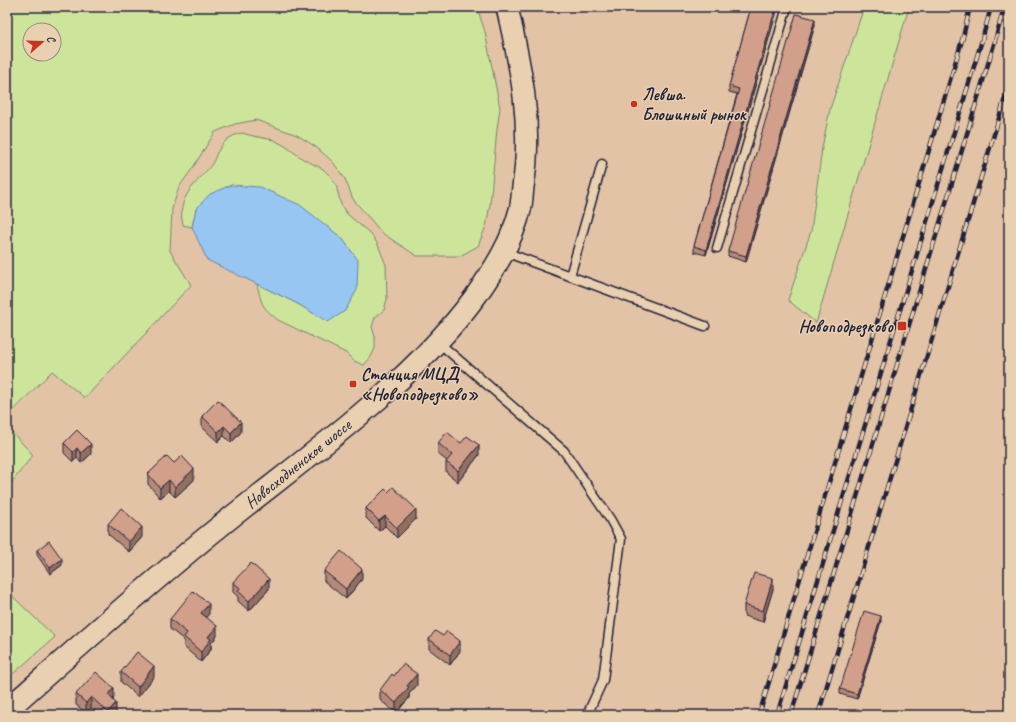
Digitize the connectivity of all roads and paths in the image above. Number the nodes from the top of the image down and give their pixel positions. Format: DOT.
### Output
graph roads {
  1 [pos="507,7"];
  2 [pos="787,7"];
  3 [pos="602,164"];
  4 [pos="717,248"];
  5 [pos="504,252"];
  6 [pos="570,276"];
  7 [pos="705,326"];
  8 [pos="438,342"];
  9 [pos="7,710"];
  10 [pos="587,715"];
  1 -- 5 [label="main road, Новосходненское шоссе"];
  2 -- 4 [label="lane"];
  3 -- 6 [label="lane"];
  5 -- 6 [label="lane"];
  5 -- 8 [label="main road, Новосходненское шоссе"];
  6 -- 7 [label="lane"];
  8 -- 9 [label="main road, Новосходненское шоссе"];
  8 -- 10 [label="lane"];
}
